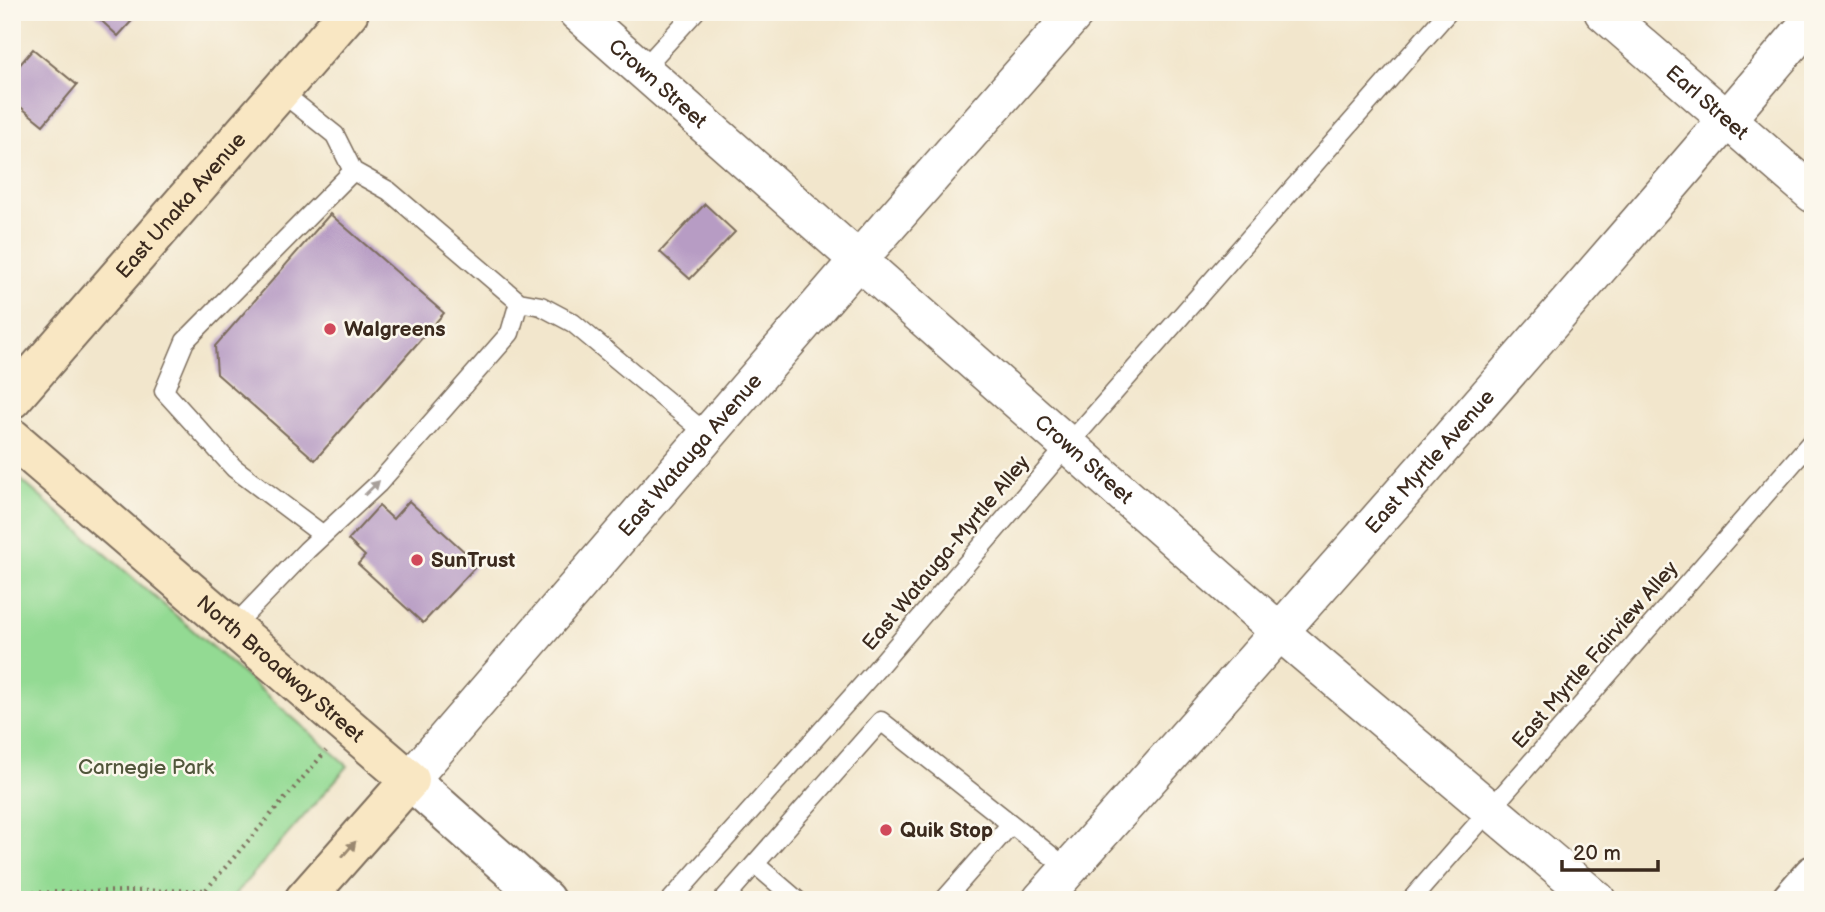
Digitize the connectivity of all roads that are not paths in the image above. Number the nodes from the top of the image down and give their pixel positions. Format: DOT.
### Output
graph roads {
  1 [pos="349,12"];
  2 [pos="577,12"];
  3 [pos="695,12"];
  4 [pos="1076,12"];
  5 [pos="1448,12"];
  6 [pos="1603,12"];
  7 [pos="1813,18"];
  8 [pos="642,70"];
  9 [pos="280,91"];
  10 [pos="1727,119"];
  11 [pos="353,171"];
  12 [pos="1813,194"];
  13 [pos="859,260"];
  14 [pos="519,302"];
  15 [pos="12,399"];
  16 [pos="708,435"];
  17 [pos="12,438"];
  18 [pos="1813,440"];
  19 [pos="1068,445"];
  20 [pos="323,535"];
  21 [pos="232,628"];
  22 [pos="1280,632"];
  23 [pos="410,780"];
  24 [pos="1490,810"];
  25 [pos="1011,824"];
  26 [pos="755,864"];
  27 [pos="1068,869"];
  28 [pos="1813,875"];
  29 [pos="304,900"];
  30 [pos="545,900"];
  31 [pos="671,900"];
  32 [pos="723,900"];
  33 [pos="797,900"];
  34 [pos="944,900"];
  35 [pos="1041,900"];
  36 [pos="1411,900"];
  37 [pos="1597,900"];
  38 [pos="1791,900"];
  1 -- 9 [label="main road, East Unaka Avenue"];
  2 -- 8 [label="street, Crown Street"];
  3 -- 8 [label="lane"];
  4 -- 13 [label="street, East Watauga Avenue"];
  5 -- 19 [label="lane, East Watauga-Myrtle Alley"];
  6 -- 10 [label="street, Earl Street"];
  7 -- 10 [label="street, East Myrtle Avenue"];
  8 -- 13 [label="street, Crown Street"];
  9 -- 11 [label="lane"];
  9 -- 15 [label="main road, East Unaka Avenue"];
  10 -- 12 [label="street, Earl Street"];
  10 -- 22 [label="street, East Myrtle Avenue"];
  11 -- 14 [label="lane"];
  11 -- 20 [label="lane"];
  13 -- 16 [label="street, East Watauga Avenue"];
  13 -- 19 [label="street, Crown Street"];
  14 -- 16 [label="lane"];
  20 -- 14 [label="lane, one-way"];
  16 -- 23 [label="street, East Watauga Avenue"];
  17 -- 21 [label="main road, North Broadway Street"];
  18 -- 24 [label="lane, East Myrtle Fairview Alley"];
  19 -- 22 [label="street, Crown Street"];
  19 -- 31 [label="lane, East Watauga-Myrtle Alley"];
  20 -- 21 [label="lane"];
  21 -- 23 [label="main road, North Broadway Street"];
  22 -- 24 [label="street, Crown Street"];
  22 -- 27 [label="street, East Myrtle Avenue"];
  29 -- 23 [label="main road, East Watauga Avenue, one-way"];
  23 -- 30 [label="street, North Broadway Street"];
  24 -- 36 [label="lane, East Myrtle Fairview Alley"];
  24 -- 37 [label="street, Crown Street"];
  25 -- 26 [label="lane"];
  25 -- 27 [label="lane"];
  25 -- 34 [label="lane"];
  26 -- 32 [label="lane"];
  26 -- 33 [label="lane"];
  27 -- 35 [label="street, East Myrtle Avenue"];
  28 -- 38 [label="street"];
}
